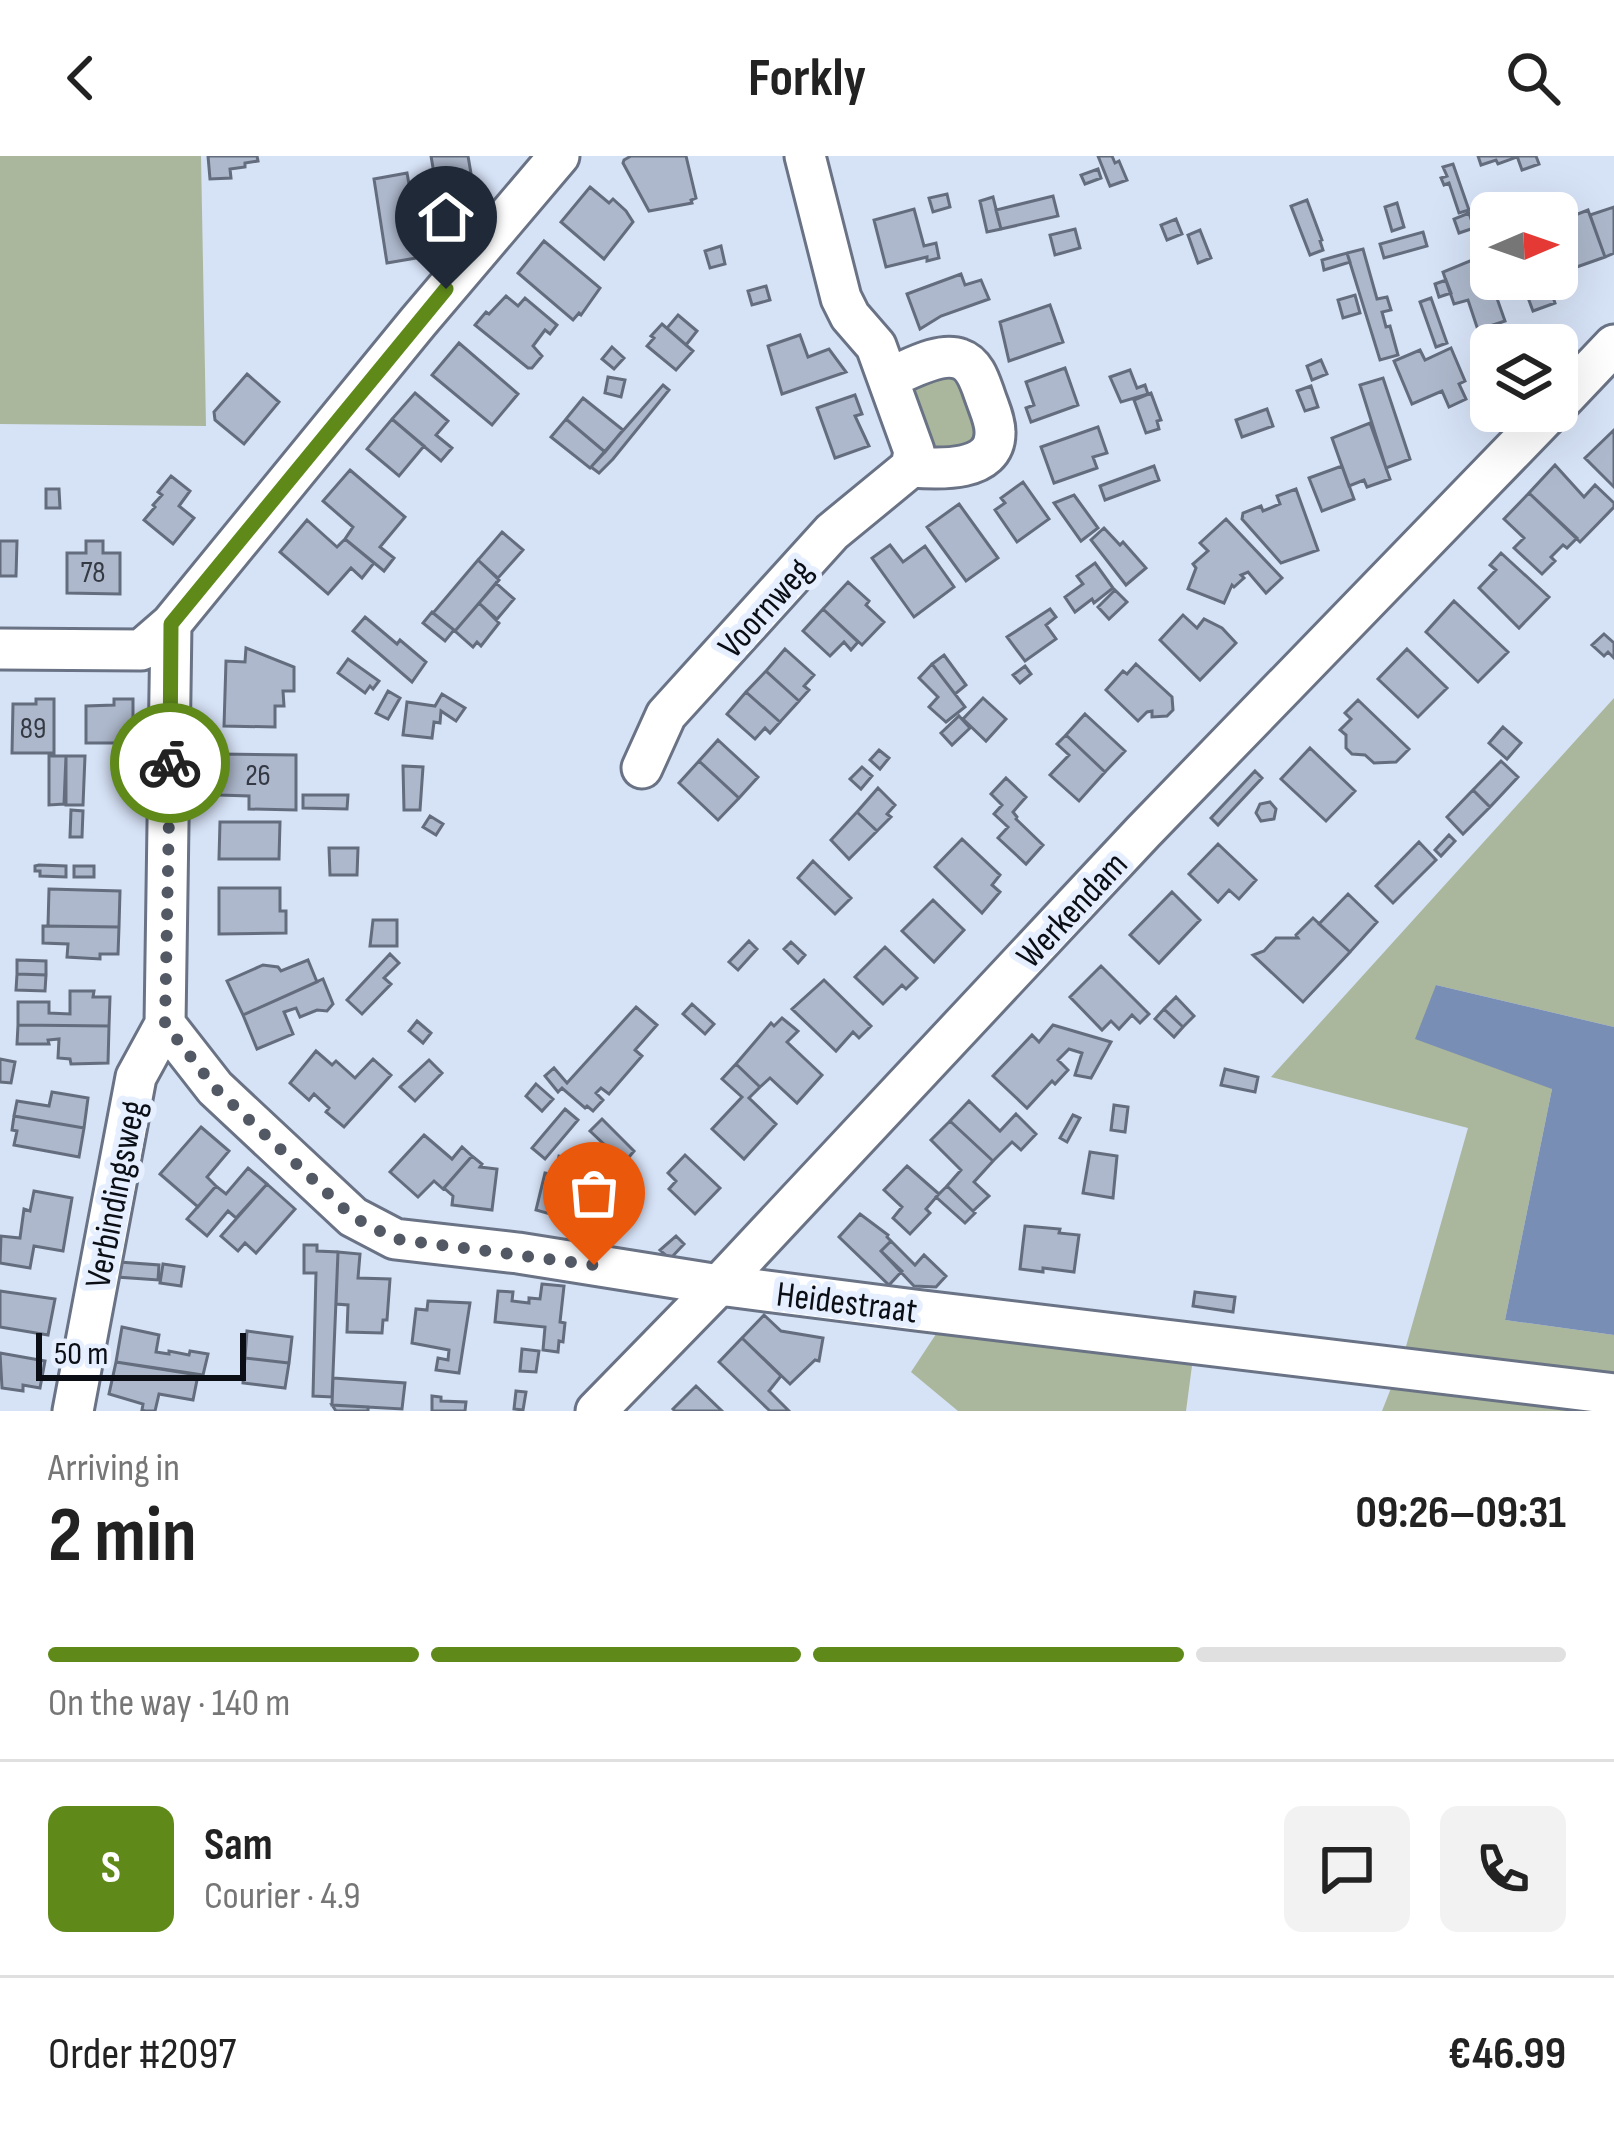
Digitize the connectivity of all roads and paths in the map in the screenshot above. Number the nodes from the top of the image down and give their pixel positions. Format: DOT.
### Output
graph roads {
  1 [pos="559,156"];
  2 [pos="806,156"];
  3 [pos="1614,345"];
  4 [pos="888,378"];
  5 [pos="1578,383"];
  6 [pos="1531,432"];
  7 [pos="911,467"];
  8 [pos="171,624"];
  9 [pos="0,649"];
  10 [pos="642,768"];
  11 [pos="165,1024"];
  12 [pos="719,1285"];
  13 [pos="1614,1394"];
  14 [pos="73,1411"];
  15 [pos="596,1411"];
  1 -- 8 [label="street"];
  2 -- 4 [label="street"];
  3 -- 5 [label="street, Werkendam"];
  4 -- 7 [label="street"];
  4 -- 7 [label="street"];
  6 -- 12 [label="street, Werkendam"];
  7 -- 10 [label="street, Voornweg"];
  8 -- 9 [label="street"];
  8 -- 11 [label="street, Verbindingsweg"];
  11 -- 12 [label="street, Heidestraat"];
  11 -- 14 [label="street, Verbindingsweg"];
  12 -- 13 [label="street, Heidestraat"];
  12 -- 15 [label="street, Werkendam"];
}
